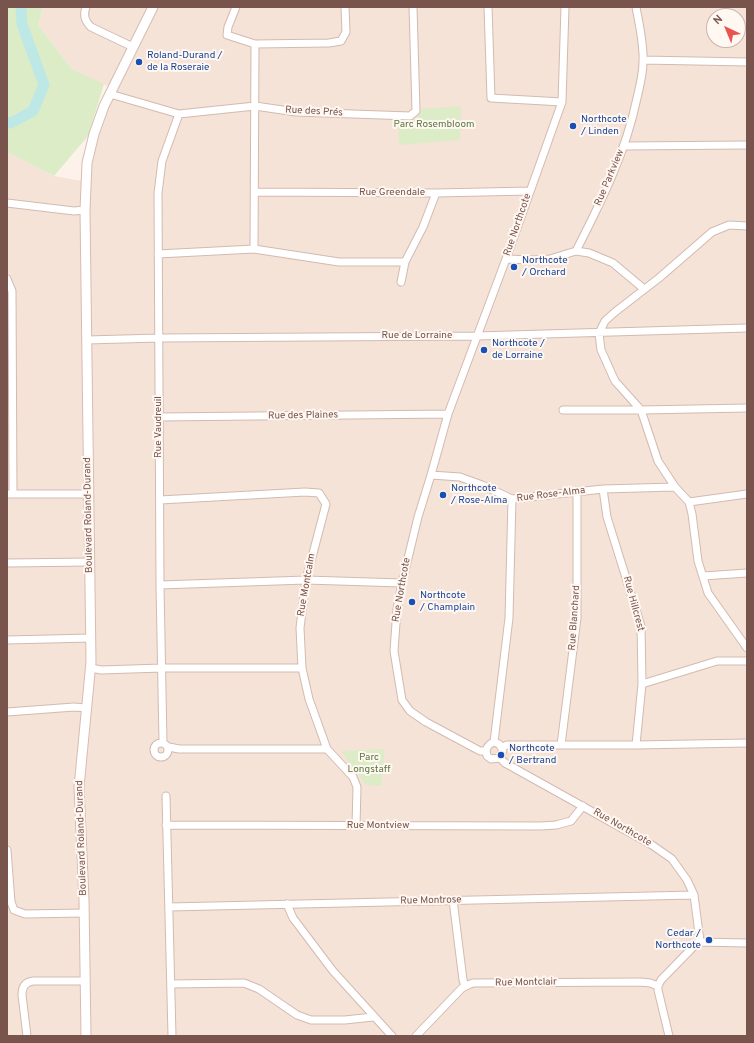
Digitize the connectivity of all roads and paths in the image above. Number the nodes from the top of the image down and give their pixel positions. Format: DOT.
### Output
graph roads {
  1 [pos="86,7"];
  2 [pos="153,7"];
  3 [pos="236,7"];
  4 [pos="345,7"];
  5 [pos="413,7"];
  6 [pos="488,7"];
  7 [pos="565,7"];
  8 [pos="636,7"];
  9 [pos="255,44"];
  10 [pos="133,47"];
  11 [pos="643,60"];
  12 [pos="747,62"];
  13 [pos="110,94"];
  14 [pos="562,102"];
  15 [pos="255,106"];
  16 [pos="179,114"];
  17 [pos="747,145"];
  18 [pos="624,146"];
  19 [pos="530,190"];
  20 [pos="255,192"];
  21 [pos="436,193"];
  22 [pos="7,203"];
  23 [pos="85,210"];
  24 [pos="747,226"];
  25 [pos="254,250"];
  26 [pos="576,251"];
  27 [pos="158,254"];
  28 [pos="506,259"];
  29 [pos="405,262"];
  30 [pos="7,279"];
  31 [pos="401,282"];
  32 [pos="644,289"];
  33 [pos="747,328"];
  34 [pos="599,333"];
  35 [pos="477,336"];
  36 [pos="159,338"];
  37 [pos="87,340"];
  38 [pos="747,408"];
  39 [pos="563,410"];
  40 [pos="641,410"];
  41 [pos="448,414"];
  42 [pos="159,417"];
  43 [pos="431,475"];
  44 [pos="675,487"];
  45 [pos="603,489"];
  46 [pos="577,491"];
  47 [pos="10,494"];
  48 [pos="89,494"];
  49 [pos="747,494"];
  50 [pos="512,499"];
  51 [pos="160,500"];
  52 [pos="690,502"];
  53 [pos="90,562"];
  54 [pos="7,563"];
  55 [pos="747,573"];
  56 [pos="703,576"];
  57 [pos="306,580"];
  58 [pos="402,583"];
  59 [pos="160,585"];
  60 [pos="91,638"];
  61 [pos="7,640"];
  62 [pos="747,648"];
  63 [pos="747,661"];
  64 [pos="91,668"];
  65 [pos="162,668"];
  66 [pos="302,668"];
  67 [pos="642,684"];
  68 [pos="87,708"];
  69 [pos="7,712"];
  70 [pos="494,742"];
  71 [pos="747,743"];
  72 [pos="561,745"];
  73 [pos="636,745"];
  74 [pos="502,747"];
  75 [pos="327,749"];
  76 [pos="486,751"];
  77 [pos="500,758"];
  78 [pos="166,796"];
  79 [pos="583,806"];
  80 [pos="166,825"];
  81 [pos="356,826"];
  82 [pos="7,850"];
  83 [pos="694,895"];
  84 [pos="454,900"];
  85 [pos="287,904"];
  86 [pos="169,907"];
  87 [pos="84,913"];
  88 [pos="700,941"];
  89 [pos="747,943"];
  90 [pos="85,980"];
  91 [pos="171,984"];
  92 [pos="465,986"];
  93 [pos="658,986"];
  94 [pos="373,1017"];
  95 [pos="28,1036"];
  96 [pos="86,1036"];
  97 [pos="172,1036"];
  98 [pos="392,1036"];
  99 [pos="416,1036"];
  100 [pos="669,1036"];
  1 -- 10 [label="street"];
  2 -- 10 [label="street, Boulevard Roland-Durand"];
  3 -- 9 [label="street"];
  4 -- 9 [label="street"];
  5 -- 15 [label="street, Rue des Prés"];
  6 -- 14 [label="street"];
  7 -- 14 [label="street, Rue Northcote"];
  8 -- 11 [label="street, Rue Parkview"];
  9 -- 15 [label="street"];
  10 -- 13 [label="street, Boulevard Roland-Durand"];
  11 -- 12 [label="street"];
  11 -- 18 [label="street, Rue Parkview"];
  13 -- 16 [label="street, Rue des Prés"];
  13 -- 23 [label="street, Boulevard Roland-Durand"];
  14 -- 19 [label="street, Rue Northcote"];
  15 -- 16 [label="street, Rue des Prés"];
  15 -- 20 [label="street"];
  16 -- 27 [label="street, Rue Vaudreuil"];
  17 -- 18 [label="street"];
  18 -- 26 [label="street, Rue Parkview"];
  19 -- 21 [label="street, Rue Greendale"];
  19 -- 28 [label="street, Rue Northcote"];
  20 -- 21 [label="street, Rue Greendale"];
  20 -- 25 [label="street"];
  21 -- 29 [label="street"];
  22 -- 23 [label="street"];
  23 -- 37 [label="street, Boulevard Roland-Durand"];
  24 -- 32 [label="street"];
  25 -- 27 [label="street"];
  25 -- 29 [label="street"];
  26 -- 28 [label="street"];
  26 -- 32 [label="street"];
  27 -- 36 [label="street, Rue Vaudreuil"];
  28 -- 35 [label="street, Rue Northcote"];
  29 -- 31 [label="street"];
  30 -- 47 [label="street"];
  32 -- 34 [label="street"];
  33 -- 34 [label="street, Rue de Lorraine"];
  34 -- 35 [label="street, Rue de Lorraine"];
  34 -- 40 [label="street"];
  35 -- 36 [label="street, Rue de Lorraine"];
  35 -- 41 [label="street, Rue Northcote"];
  36 -- 37 [label="street, Rue de Lorraine"];
  36 -- 42 [label="street, Rue Vaudreuil"];
  37 -- 48 [label="street, Boulevard Roland-Durand"];
  38 -- 40 [label="street"];
  39 -- 40 [label="street"];
  40 -- 44 [label="street"];
  41 -- 42 [label="street, Rue des Plaines"];
  41 -- 43 [label="street, Rue Northcote"];
  42 -- 51 [label="street, Rue Vaudreuil"];
  43 -- 50 [label="street, Rue Rose-Alma"];
  43 -- 58 [label="street, Rue Northcote"];
  44 -- 45 [label="street, Rue Rose-Alma"];
  44 -- 52 [label="street"];
  45 -- 46 [label="street, Rue Rose-Alma"];
  45 -- 67 [label="street, Rue Hillcrest"];
  46 -- 50 [label="street, Rue Rose-Alma"];
  46 -- 72 [label="street, Rue Blanchard"];
  47 -- 48 [label="street"];
  48 -- 53 [label="street, Boulevard Roland-Durand"];
  49 -- 52 [label="street"];
  50 -- 70 [label="street"];
  51 -- 57 [label="street, Rue Montcalm"];
  51 -- 59 [label="street, Rue Vaudreuil"];
  52 -- 56 [label="street"];
  53 -- 54 [label="street"];
  53 -- 60 [label="street, Boulevard Roland-Durand"];
  55 -- 56 [label="street"];
  56 -- 62 [label="street"];
  57 -- 58 [label="street"];
  57 -- 59 [label="street"];
  57 -- 66 [label="street, Rue Montcalm"];
  58 -- 76 [label="street, Rue Northcote"];
  59 -- 65 [label="street, Rue Vaudreuil"];
  60 -- 61 [label="street"];
  60 -- 64 [label="street, Boulevard Roland-Durand"];
  63 -- 67 [label="street"];
  64 -- 65 [label="street"];
  64 -- 68 [label="street, Boulevard Roland-Durand"];
  65 -- 66 [label="street"];
  65 -- 75 [label="street, Rue Vaudreuil"];
  66 -- 75 [label="street, Rue Montcalm"];
  67 -- 73 [label="street, Rue Hillcrest"];
  68 -- 69 [label="street"];
  68 -- 87 [label="street, Boulevard Roland-Durand"];
  70 -- 74 [label="street"];
  70 -- 76 [label="street"];
  71 -- 73 [label="street"];
  72 -- 73 [label="street"];
  72 -- 74 [label="street"];
  74 -- 77 [label="street"];
  75 -- 81 [label="street, Rue Montcalm"];
  76 -- 77 [label="street, Rue Northcote"];
  77 -- 79 [label="street, Rue Northcote"];
  78 -- 80 [label="street"];
  79 -- 81 [label="street, Rue Montview"];
  79 -- 83 [label="street, Rue Northcote"];
  80 -- 81 [label="street, Rue Montview"];
  80 -- 86 [label="street"];
  82 -- 87 [label="street"];
  83 -- 84 [label="street, Rue Montrose"];
  83 -- 88 [label="street, Rue Northcote"];
  84 -- 85 [label="street, Rue Montrose"];
  84 -- 92 [label="street"];
  85 -- 86 [label="street, Rue Montrose"];
  85 -- 94 [label="street"];
  86 -- 91 [label="street"];
  87 -- 90 [label="street, Boulevard Roland-Durand"];
  88 -- 89 [label="street"];
  88 -- 93 [label="street"];
  90 -- 95 [label="street"];
  90 -- 96 [label="street, Boulevard Roland-Durand"];
  91 -- 94 [label="street"];
  91 -- 97 [label="street"];
  92 -- 93 [label="street, Rue Montclair"];
  92 -- 99 [label="street"];
  93 -- 100 [label="street"];
  94 -- 98 [label="street"];
}
